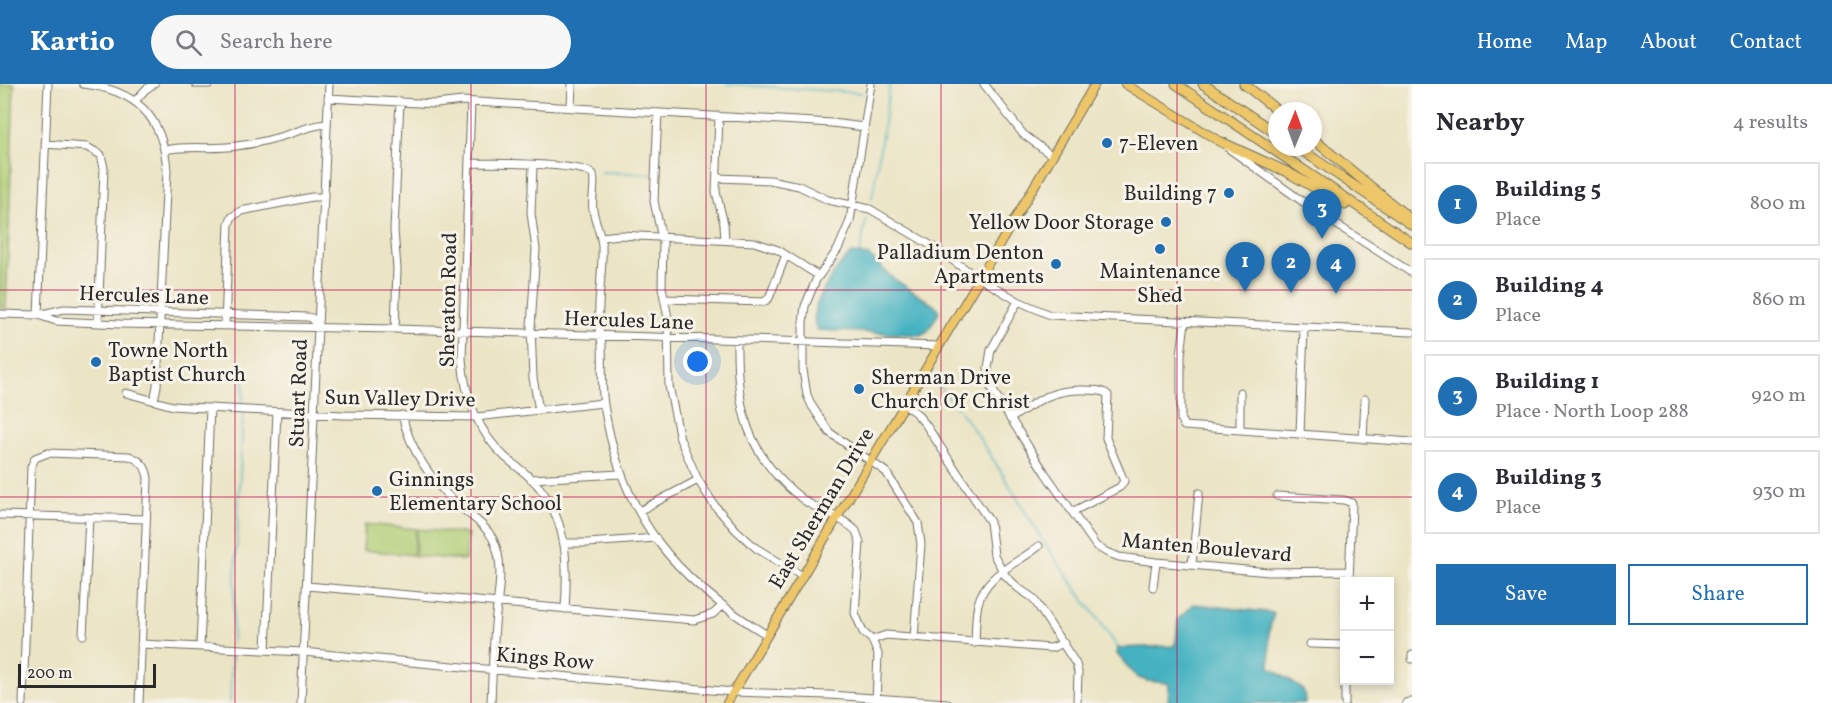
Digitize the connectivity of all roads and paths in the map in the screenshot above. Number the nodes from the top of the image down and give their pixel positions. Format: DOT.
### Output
graph roads {
  1 [pos="48,84"];
  2 [pos="83,84"];
  3 [pos="154,84"];
  4 [pos="196,84"];
  5 [pos="209,84"];
  6 [pos="329,84"];
  7 [pos="572,84"];
  8 [pos="871,84"];
  9 [pos="984,84"];
  10 [pos="1095,84"];
  11 [pos="1125,84"];
  12 [pos="1176,84"];
  13 [pos="1203,84"];
  14 [pos="1244,84"];
  15 [pos="328,98"];
  16 [pos="135,101"];
  17 [pos="400,101"];
  18 [pos="471,102"];
  19 [pos="1268,103"];
  20 [pos="571,107"];
  21 [pos="658,113"];
  22 [pos="719,116"];
  23 [pos="327,124"];
  24 [pos="864,127"];
  25 [pos="1268,128"];
  26 [pos="1219,141"];
  27 [pos="45,144"];
  28 [pos="1322,146"];
  29 [pos="165,150"];
  30 [pos="1052,155"];
  31 [pos="1311,156"];
  32 [pos="469,163"];
  33 [pos="533,166"];
  34 [pos="717,178"];
  35 [pos="324,197"];
  36 [pos="853,204"];
  37 [pos="1412,223"];
  38 [pos="1399,235"];
  39 [pos="601,237"];
  40 [pos="663,237"];
  41 [pos="725,240"];
  42 [pos="1412,243"];
  43 [pos="786,255"];
  44 [pos="1412,273"];
  45 [pos="819,276"];
  46 [pos="980,278"];
  47 [pos="664,299"];
  48 [pos="1018,302"];
  49 [pos="99,311"];
  50 [pos="160,312"];
  51 [pos="0,314"];
  52 [pos="225,314"];
  53 [pos="38,315"];
  54 [pos="1185,322"];
  55 [pos="98,323"];
  56 [pos="159,324"];
  57 [pos="225,325"];
  58 [pos="317,327"];
  59 [pos="1304,328"];
  60 [pos="395,329"];
  61 [pos="464,331"];
  62 [pos="1412,332"];
  63 [pos="531,333"];
  64 [pos="600,336"];
  65 [pos="669,338"];
  66 [pos="737,340"];
  67 [pos="803,342"];
  68 [pos="939,346"];
  69 [pos="1240,392"];
  70 [pos="126,393"];
  71 [pos="1365,399"];
  72 [pos="154,400"];
  73 [pos="603,403"];
  74 [pos="903,404"];
  75 [pos="210,408"];
  76 [pos="539,410"];
  77 [pos="277,412"];
  78 [pos="313,413"];
  79 [pos="402,416"];
  80 [pos="476,417"];
  81 [pos="1010,419"];
  82 [pos="1240,430"];
  83 [pos="1300,434"];
  84 [pos="1363,439"];
  85 [pos="1412,442"];
  86 [pos="871,461"];
  87 [pos="620,474"];
  88 [pos="531,478"];
  89 [pos="698,480"];
  90 [pos="1199,494"];
  91 [pos="1277,496"];
  92 [pos="639,511"];
  93 [pos="1072,512"];
  94 [pos="0,515"];
  95 [pos="30,516"];
  96 [pos="89,518"];
  97 [pos="837,518"];
  98 [pos="146,519"];
  99 [pos="656,538"];
  100 [pos="566,543"];
  101 [pos="1039,546"];
  102 [pos="1156,562"];
  103 [pos="1192,565"];
  104 [pos="1002,570"];
  105 [pos="1349,571"];
  106 [pos="802,576"];
  107 [pos="1349,577"];
  108 [pos="307,586"];
  109 [pos="1154,587"];
  110 [pos="497,602"];
  111 [pos="722,606"];
  112 [pos="565,609"];
  113 [pos="83,635"];
  114 [pos="767,635"];
  115 [pos="914,638"];
  116 [pos="872,640"];
  117 [pos="975,643"];
  118 [pos="1064,643"];
  119 [pos="141,644"];
  120 [pos="1310,644"];
  121 [pos="1340,645"];
  122 [pos="200,647"];
  123 [pos="266,650"];
  124 [pos="303,652"];
  125 [pos="492,671"];
  126 [pos="1345,685"];
  127 [pos="733,692"];
  128 [pos="876,701"];
  129 [pos="1412,702"];
  130 [pos="23,703"];
  131 [pos="139,703"];
  132 [pos="301,703"];
  133 [pos="491,703"];
  134 [pos="726,703"];
  135 [pos="947,703"];
  136 [pos="1077,703"];
  137 [pos="1345,703"];
  138 [pos="1406,703"];
  1 -- 27 [label="street"];
  2 -- 16 [label="street"];
  3 -- 16 [label="street"];
  4 -- 5 [label="street"];
  6 -- 15 [label="street, Stuart Road"];
  7 -- 20 [label="street"];
  8 -- 24 [label="street"];
  9 -- 30 [label="street"];
  10 -- 30 [label="main road, East Sherman Drive"];
  11 -- 26 [label="main road"];
  12 -- 38 [label="highway"];
  13 -- 25 [label="highway"];
  14 -- 19 [label="highway"];
  15 -- 17 [label="street"];
  15 -- 23 [label="street, Stuart Road"];
  16 -- 29 [label="street"];
  17 -- 18 [label="street"];
  17 -- 60 [label="street"];
  18 -- 20 [label="street"];
  18 -- 32 [label="street, Sheraton Road"];
  20 -- 21 [label="street"];
  21 -- 22 [label="street"];
  21 -- 40 [label="street"];
  22 -- 24 [label="street"];
  22 -- 34 [label="street"];
  23 -- 29 [label="street"];
  23 -- 35 [label="street, Stuart Road"];
  24 -- 36 [label="street"];
  26 -- 38 [label="highway"];
  26 -- 44 [label="street"];
  27 -- 49 [label="street"];
  27 -- 53 [label="street"];
  28 -- 37 [label="highway"];
  29 -- 50 [label="street"];
  30 -- 46 [label="main road, East Sherman Drive"];
  31 -- 37 [label="highway"];
  32 -- 33 [label="street"];
  32 -- 61 [label="street, Sheraton Road"];
  33 -- 39 [label="street"];
  33 -- 63 [label="street"];
  34 -- 36 [label="street"];
  34 -- 41 [label="street"];
  35 -- 52 [label="street"];
  35 -- 58 [label="street, Stuart Road"];
  36 -- 45 [label="street"];
  36 -- 46 [label="street"];
  38 -- 42 [label="highway"];
  39 -- 40 [label="street"];
  39 -- 64 [label="street"];
  40 -- 41 [label="street"];
  40 -- 47 [label="street"];
  41 -- 43 [label="street"];
  43 -- 45 [label="street"];
  43 -- 47 [label="street"];
  45 -- 67 [label="street"];
  46 -- 48 [label="street"];
  46 -- 68 [label="main road, East Sherman Drive"];
  47 -- 65 [label="street"];
  48 -- 54 [label="street"];
  48 -- 81 [label="street, Manten Boulevard"];
  49 -- 50 [label="street, Hercules Lane"];
  49 -- 53 [label="street, Hercules Lane"];
  49 -- 55 [label="street"];
  50 -- 52 [label="street, Hercules Lane"];
  50 -- 56 [label="street"];
  51 -- 53 [label="street, Hercules Lane"];
  52 -- 57 [label="street"];
  52 -- 58 [label="street, Hercules Lane"];
  53 -- 55 [label="street, Hercules Lane"];
  54 -- 59 [label="street"];
  54 -- 82 [label="street"];
  55 -- 56 [label="street, Hercules Lane"];
  56 -- 57 [label="street, Hercules Lane"];
  56 -- 72 [label="street"];
  57 -- 58 [label="street, Hercules Lane"];
  58 -- 60 [label="street, Hercules Lane"];
  58 -- 78 [label="street, Stuart Road"];
  59 -- 62 [label="street"];
  59 -- 83 [label="street"];
  60 -- 61 [label="street, Hercules Lane"];
  61 -- 63 [label="street, Hercules Lane"];
  61 -- 80 [label="street, Sheraton Road"];
  63 -- 64 [label="street, Hercules Lane"];
  63 -- 76 [label="street"];
  64 -- 65 [label="street, Hercules Lane"];
  64 -- 73 [label="street"];
  65 -- 66 [label="street, Hercules Lane"];
  65 -- 89 [label="street"];
  66 -- 67 [label="street, Hercules Lane"];
  66 -- 97 [label="street"];
  67 -- 68 [label="street, Hercules Lane"];
  67 -- 86 [label="street"];
  68 -- 74 [label="main road, East Sherman Drive"];
  69 -- 82 [label="street"];
  70 -- 72 [label="street, Sun Valley Drive"];
  71 -- 84 [label="street"];
  72 -- 75 [label="street, Sun Valley Drive"];
  73 -- 76 [label="street, Sun Valley Drive"];
  73 -- 87 [label="street"];
  74 -- 86 [label="main road, East Sherman Drive"];
  74 -- 104 [label="street"];
  75 -- 77 [label="street, Sun Valley Drive"];
  75 -- 122 [label="street"];
  76 -- 80 [label="street, Sun Valley Drive"];
  77 -- 78 [label="street, Sun Valley Drive"];
  77 -- 123 [label="street"];
  78 -- 79 [label="street, Sun Valley Drive"];
  78 -- 108 [label="street, Stuart Road"];
  79 -- 80 [label="street, Sun Valley Drive"];
  79 -- 110 [label="street"];
  80 -- 88 [label="street, Sheraton Road"];
  81 -- 93 [label="street, Manten Boulevard"];
  81 -- 93 [label="street"];
  82 -- 83 [label="street"];
  83 -- 84 [label="street"];
  84 -- 85 [label="street"];
  86 -- 97 [label="main road, East Sherman Drive"];
  86 -- 115 [label="street"];
  87 -- 88 [label="street"];
  87 -- 92 [label="street"];
  88 -- 100 [label="street, Sheraton Road"];
  89 -- 92 [label="street"];
  89 -- 106 [label="street"];
  90 -- 103 [label="street"];
  91 -- 105 [label="street"];
  92 -- 99 [label="street"];
  93 -- 102 [label="street, Manten Boulevard"];
  94 -- 95 [label="street"];
  95 -- 96 [label="street"];
  95 -- 98 [label="street"];
  95 -- 130 [label="street"];
  96 -- 98 [label="street"];
  96 -- 113 [label="street"];
  97 -- 106 [label="main road, East Sherman Drive"];
  97 -- 116 [label="street"];
  98 -- 119 [label="street"];
  99 -- 100 [label="street"];
  99 -- 111 [label="street"];
  100 -- 112 [label="street, Sheraton Road"];
  101 -- 104 [label="street"];
  102 -- 103 [label="street, Manten Boulevard"];
  102 -- 109 [label="street"];
  103 -- 105 [label="street, Manten Boulevard"];
  104 -- 117 [label="street"];
  104 -- 118 [label="street"];
  105 -- 107 [label="street"];
  106 -- 114 [label="main road, East Sherman Drive"];
  108 -- 110 [label="street"];
  108 -- 124 [label="street, Stuart Road"];
  110 -- 112 [label="street"];
  110 -- 125 [label="street"];
  111 -- 112 [label="street"];
  111 -- 114 [label="street"];
  114 -- 127 [label="main road, East Sherman Drive"];
  115 -- 116 [label="street"];
  115 -- 117 [label="street"];
  116 -- 128 [label="street"];
  117 -- 118 [label="street"];
  118 -- 136 [label="street"];
  119 -- 122 [label="street, Kings Row"];
  119 -- 131 [label="street"];
  120 -- 121 [label="street"];
  122 -- 123 [label="street, Kings Row"];
  123 -- 124 [label="street, Kings Row"];
  124 -- 125 [label="street, Kings Row"];
  124 -- 132 [label="street, Stuart Road"];
  125 -- 127 [label="street, Kings Row"];
  125 -- 133 [label="street"];
  126 -- 137 [label="street"];
  127 -- 128 [label="street, Kings Row"];
  127 -- 134 [label="main road, East Sherman Drive"];
  128 -- 135 [label="street, Kings Row"];
  129 -- 138 [label="street"];
}
